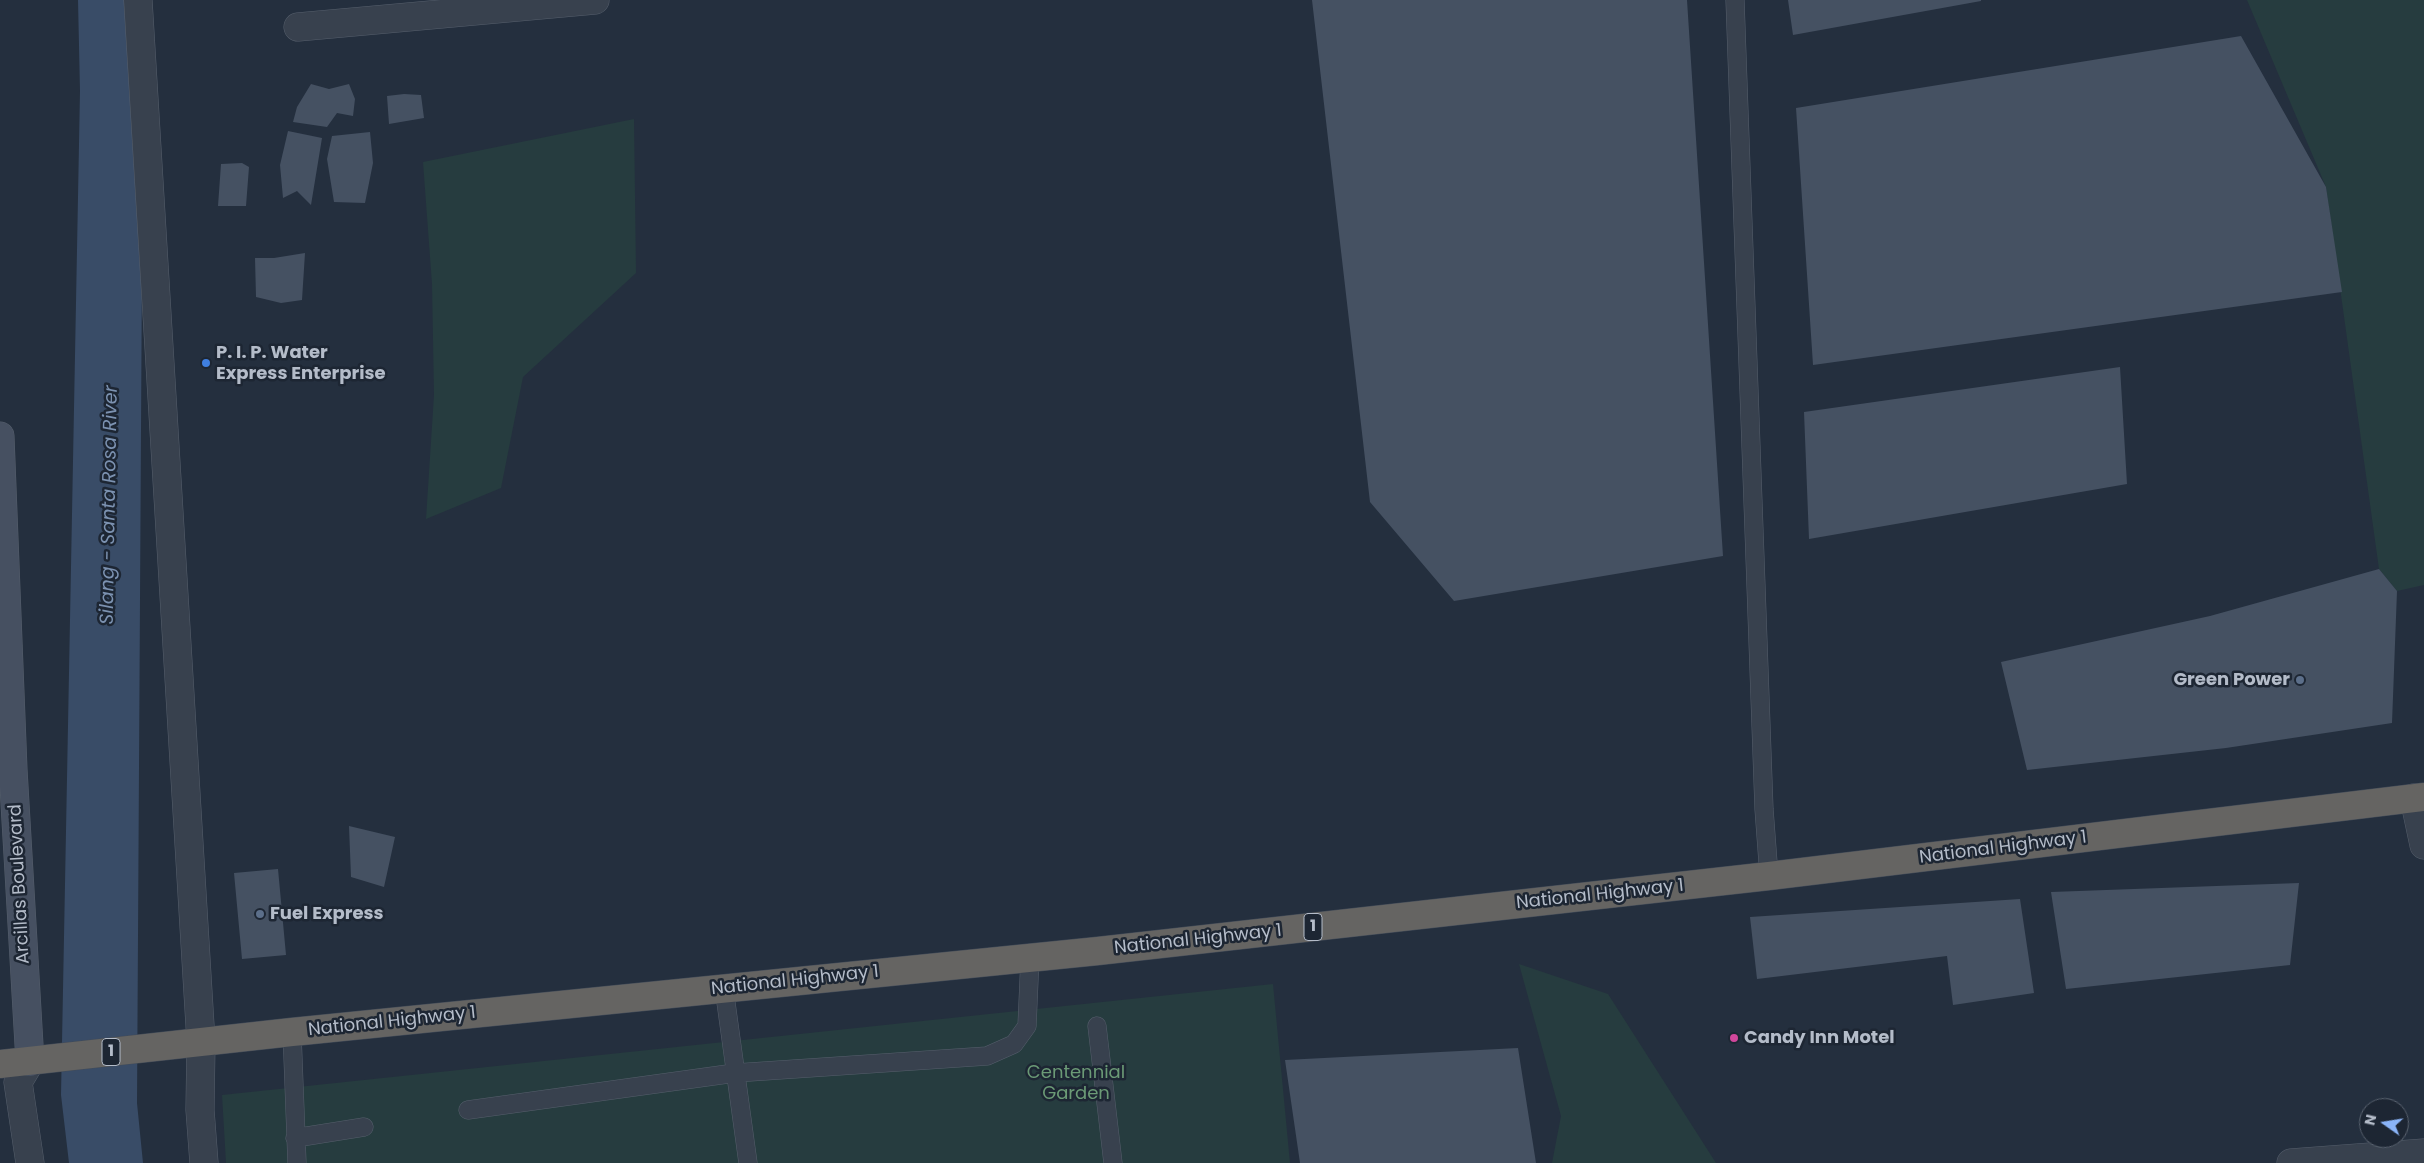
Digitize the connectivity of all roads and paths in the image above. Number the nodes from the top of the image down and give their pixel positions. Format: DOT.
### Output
graph roads {
  1 [pos="138,0"];
  2 [pos="594,0"];
  3 [pos="1735,0"];
  4 [pos="298,27"];
  5 [pos="0,436"];
  6 [pos="7,770"];
  7 [pos="2419,798"];
  8 [pos="2424,845"];
  9 [pos="1769,876"];
  10 [pos="1030,958"];
  11 [pos="724,988"];
  12 [pos="1097,1026"];
  13 [pos="292,1032"];
  14 [pos="196,1043"];
  15 [pos="12,1069"];
  16 [pos="736,1073"];
  17 [pos="468,1110"];
  18 [pos="364,1127"];
  19 [pos="295,1138"];
  20 [pos="2424,1153"];
  21 [pos="30,1163"];
  22 [pos="204,1163"];
  23 [pos="297,1163"];
  24 [pos="748,1163"];
  25 [pos="1113,1163"];
  26 [pos="2291,1163"];
  1 -- 14 [label="street"];
  2 -- 4 [label="street"];
  3 -- 9 [label="lane"];
  5 -- 6 [label="main road, Arcillas Boulevard"];
  6 -- 15 [label="main road, Arcillas Boulevard"];
  7 -- 8 [label="street"];
  7 -- 9 [label="highway, National Highway 1 / 1"];
  9 -- 10 [label="highway, National Highway 1 / 1"];
  10 -- 11 [label="highway, National Highway 1 / 1"];
  10 -- 16 [label="lane"];
  11 -- 13 [label="highway, National Highway 1 / 1"];
  11 -- 16 [label="lane"];
  12 -- 25 [label="lane"];
  13 -- 14 [label="highway, National Highway 1 / 1"];
  13 -- 19 [label="lane"];
  14 -- 15 [label="highway, National Highway 1 / 1"];
  14 -- 22 [label="street"];
  15 -- 21 [label="street"];
  16 -- 17 [label="lane"];
  16 -- 24 [label="lane"];
  18 -- 19 [label="lane"];
  19 -- 23 [label="lane"];
  20 -- 26 [label="street"];
}
